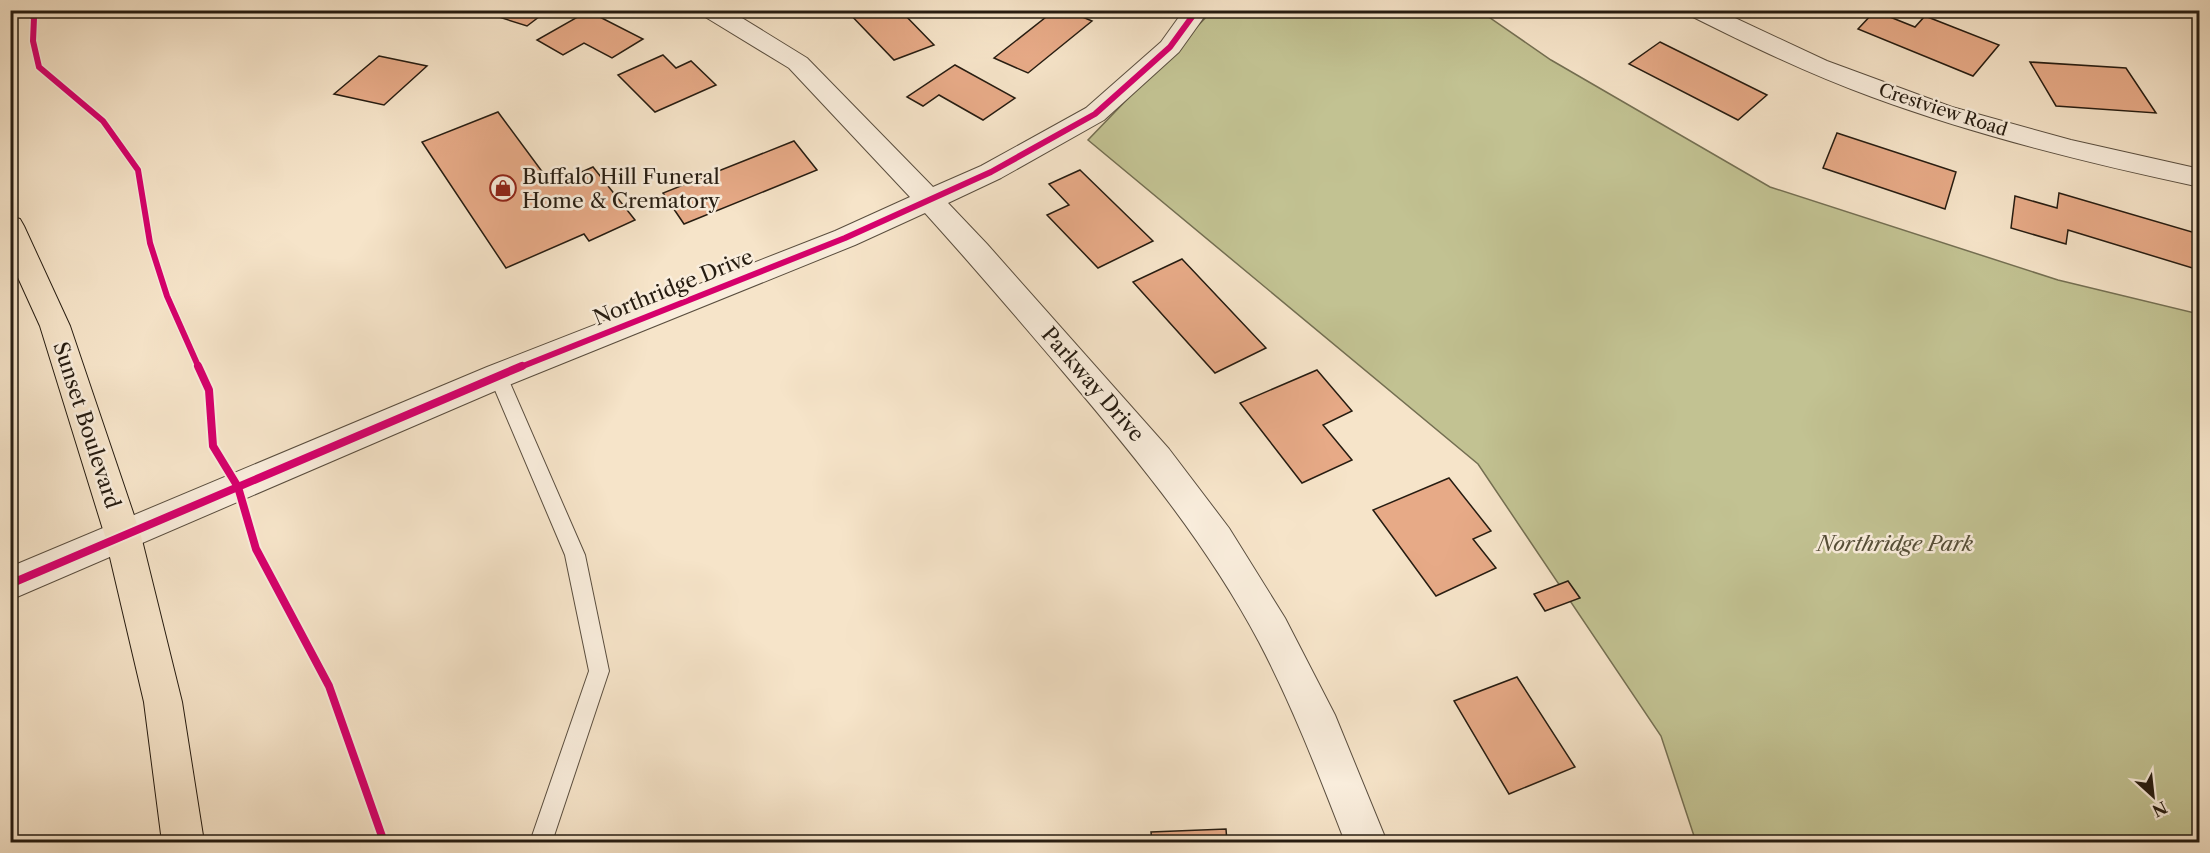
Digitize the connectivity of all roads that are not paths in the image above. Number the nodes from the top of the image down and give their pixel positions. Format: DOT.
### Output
graph roads {
  1 [pos="711,10"];
  2 [pos="1197,10"];
  3 [pos="1698,10"];
  4 [pos="2199,178"];
  5 [pos="928,200"];
  6 [pos="10,226"];
  7 [pos="498,376"];
  8 [pos="123,536"];
  9 [pos="10,584"];
  10 [pos="543,836"];
  11 [pos="183,843"];
  12 [pos="1366,843"];
  1 -- 5 [label="street, Parkway Drive"];
  2 -- 5 [label="street, Northridge Drive"];
  3 -- 4 [label="street, Crestview Road"];
  5 -- 7 [label="street, Northridge Drive"];
  5 -- 12 [label="street, Parkway Drive"];
  6 -- 8 [label="main road, Sunset Boulevard"];
  7 -- 8 [label="street, Northridge Drive"];
  7 -- 10 [label="lane"];
  8 -- 9 [label="street, Northridge Drive"];
  8 -- 11 [label="main road, Sunset Boulevard"];
}
